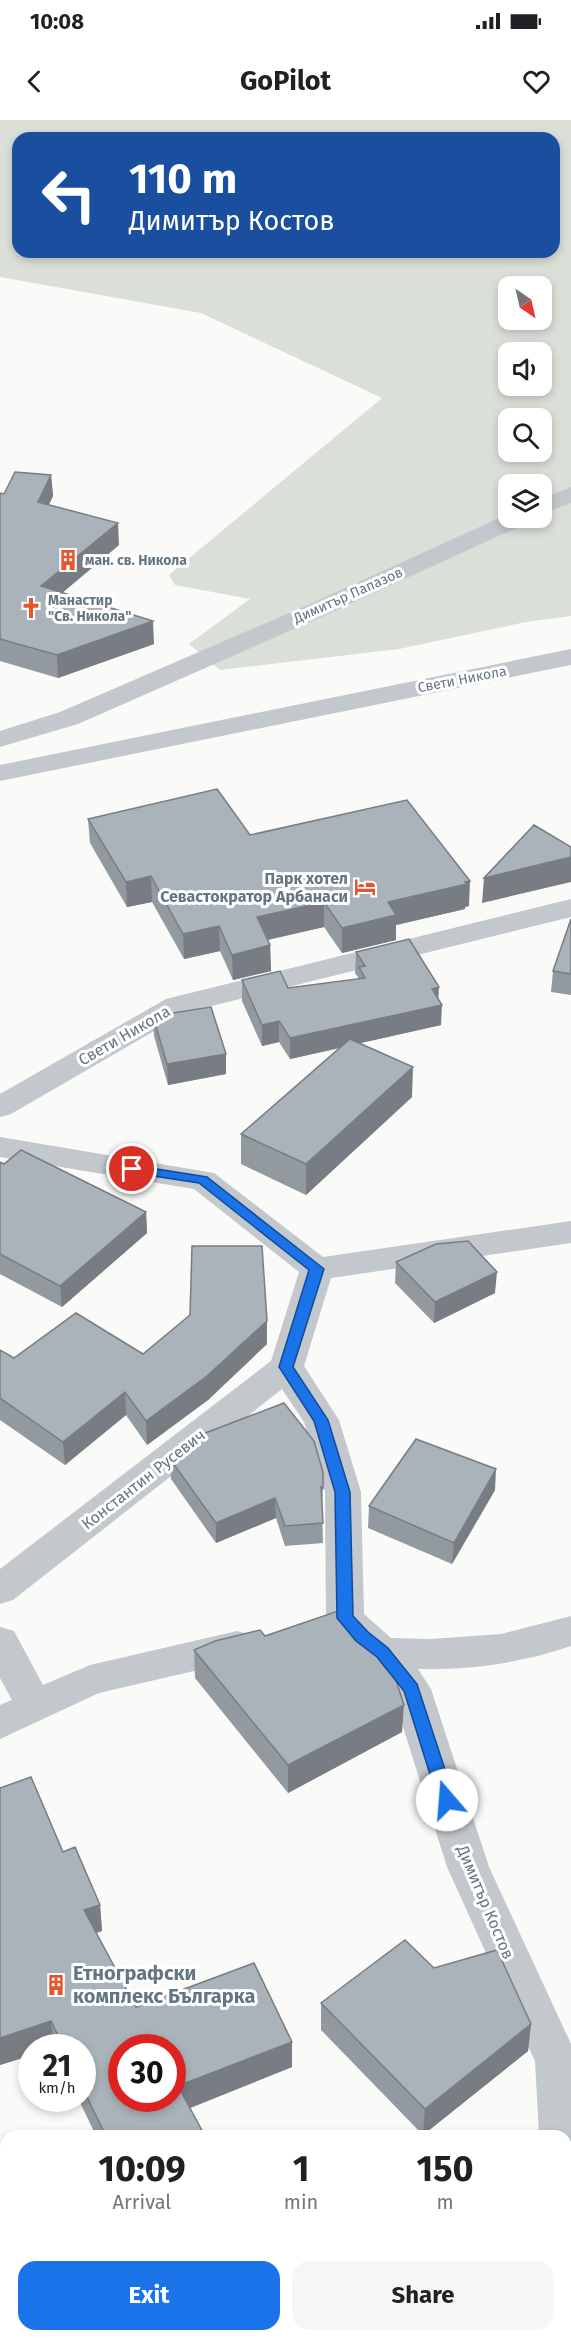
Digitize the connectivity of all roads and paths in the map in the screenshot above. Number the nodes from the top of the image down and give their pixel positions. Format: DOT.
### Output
graph roads {
  1 [pos="571,494"];
  2 [pos="552,503"];
  3 [pos="498,528"];
  4 [pos="571,657"];
  5 [pos="0,739"];
  6 [pos="0,773"];
  7 [pos="571,908"];
  8 [pos="0,1107"];
  9 [pos="0,1147"];
  10 [pos="571,1232"];
  11 [pos="317,1269"];
  12 [pos="286,1367"];
  13 [pos="0,1590"];
  14 [pos="571,1631"];
  15 [pos="265,1639"];
  16 [pos="0,1642"];
  17 [pos="382,1653"];
  18 [pos="35,1706"];
  19 [pos="0,1723"];
  20 [pos="562,2130"];
  1 -- 2 [label="street"];
  3 -- 5 [label="street, Димитър Папазов"];
  4 -- 6 [label="street, Свети Никола"];
  7 -- 8 [label="street, Свети Никола"];
  9 -- 11 [label="street"];
  10 -- 11 [label="street"];
  11 -- 12 [label="street"];
  12 -- 13 [label="street, Константин Русевич"];
  12 -- 17 [label="street, Димитър Костов"];
  14 -- 17 [label="street"];
  15 -- 18 [label="street"];
  16 -- 18 [label="street"];
  17 -- 20 [label="street, Димитър Костов"];
  18 -- 19 [label="street"];
}
